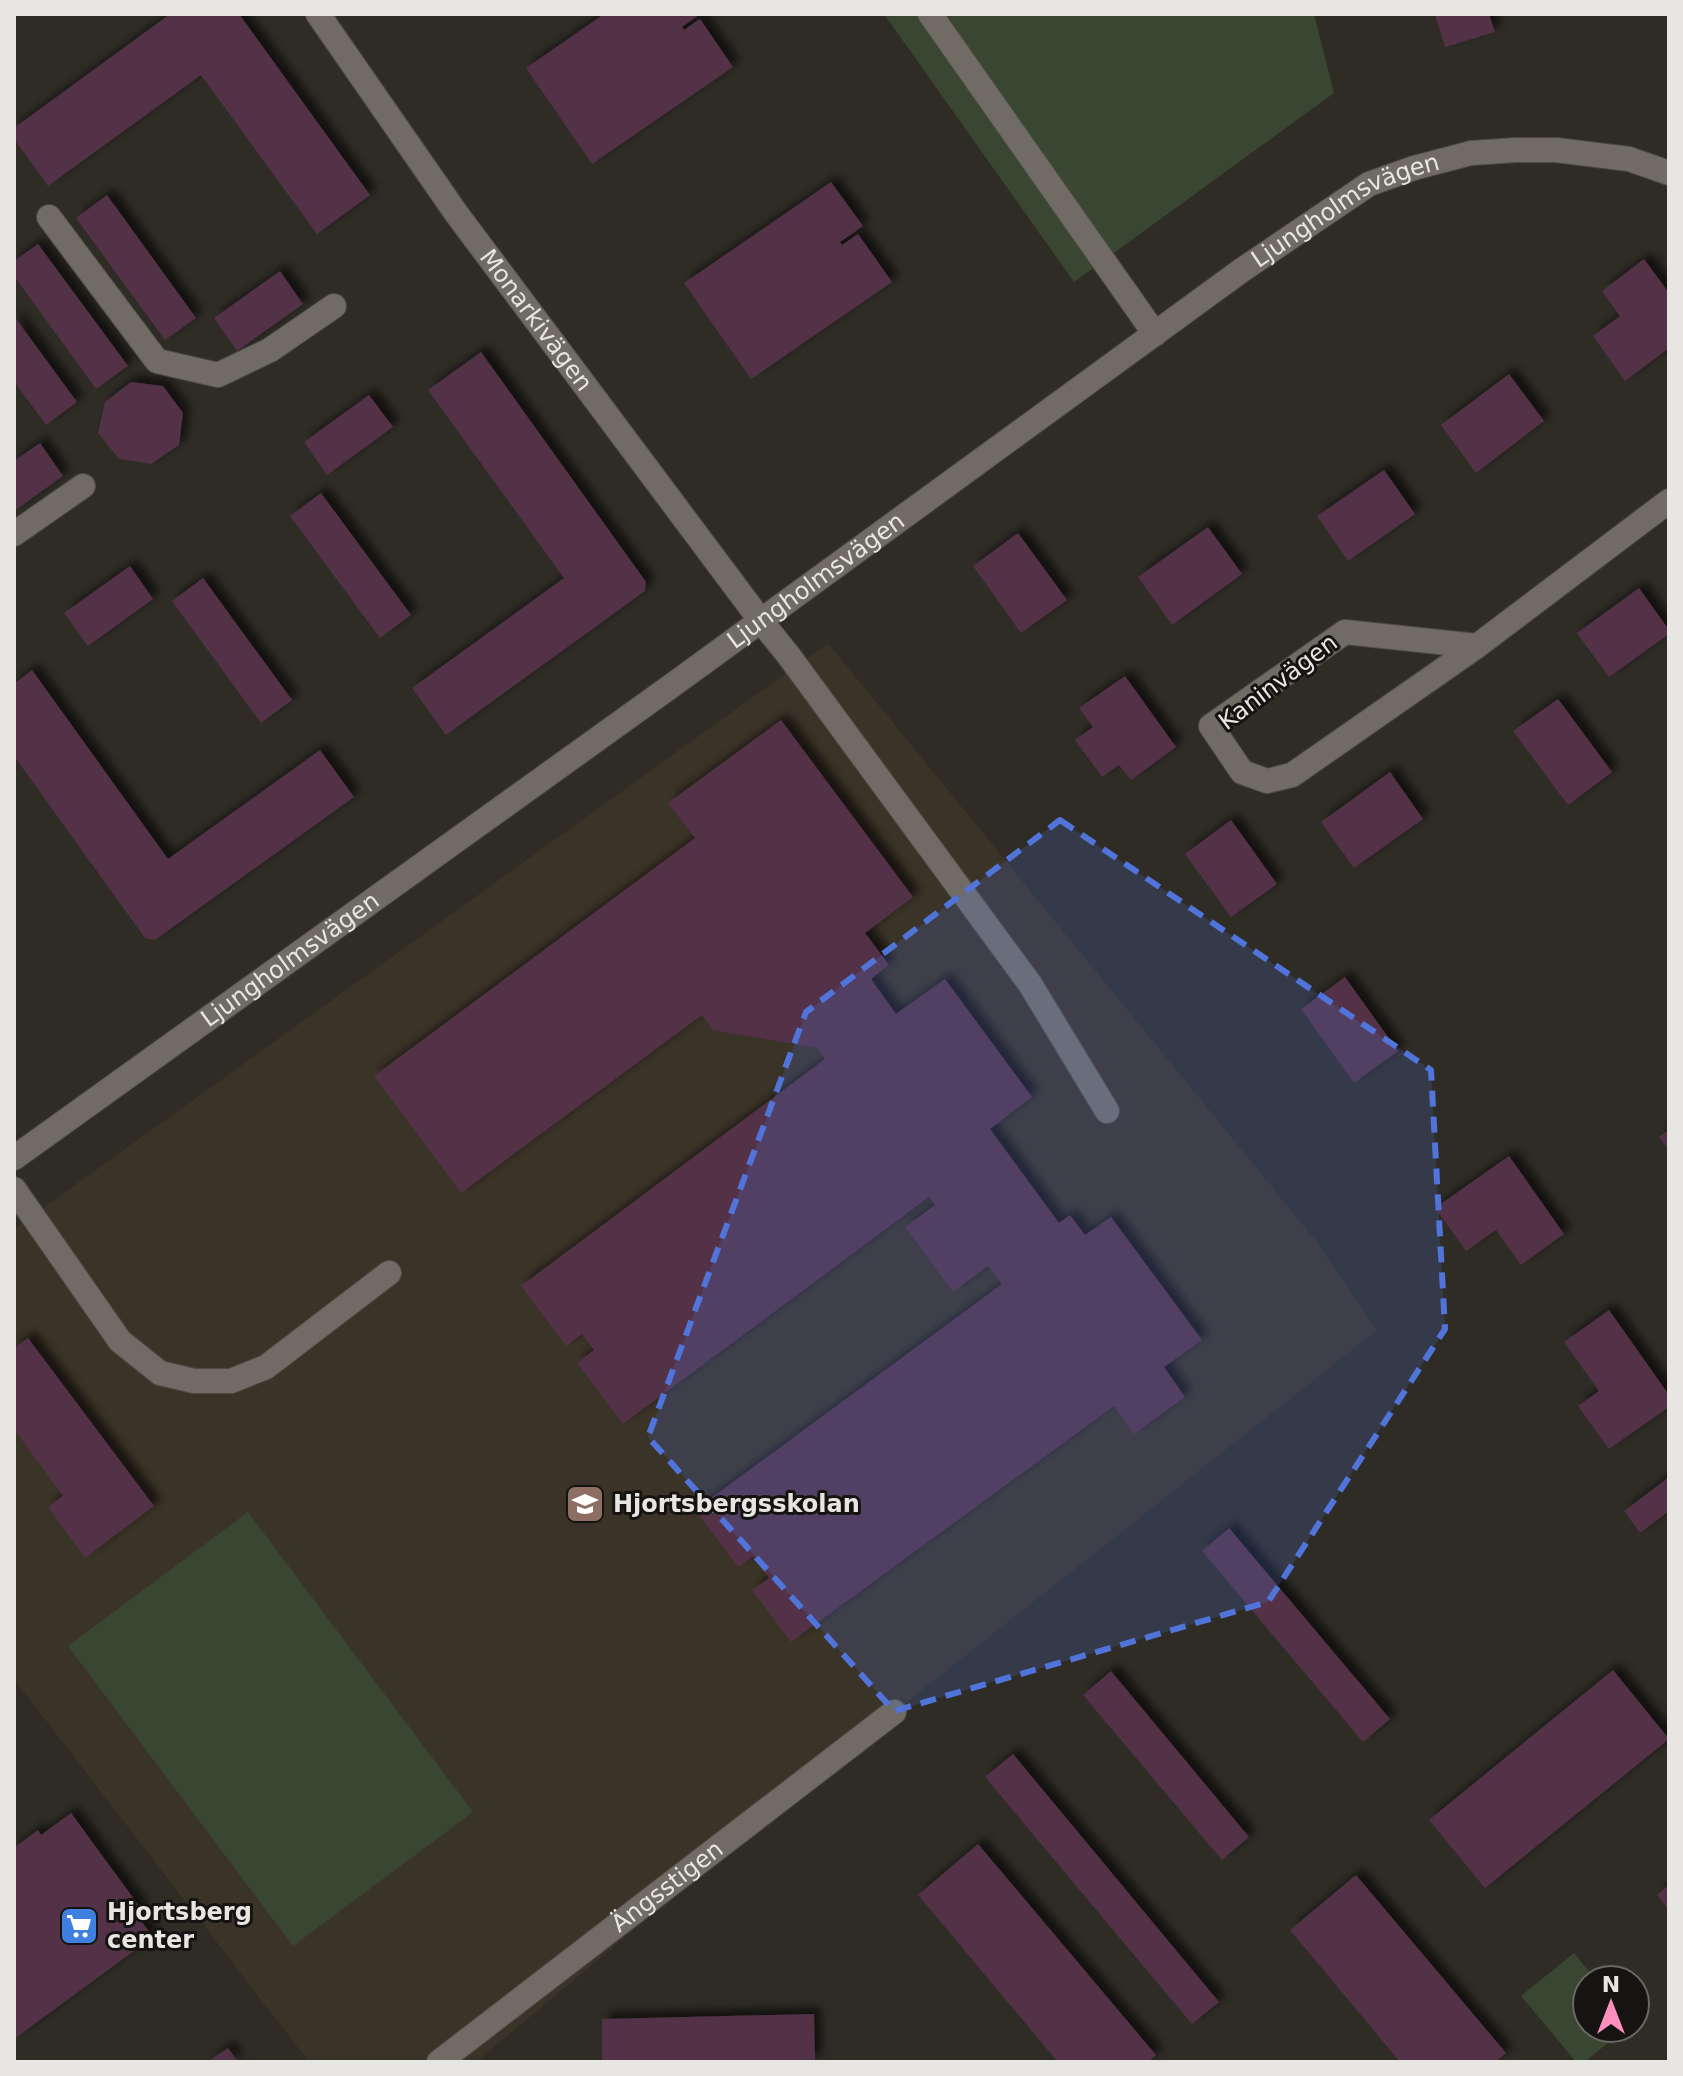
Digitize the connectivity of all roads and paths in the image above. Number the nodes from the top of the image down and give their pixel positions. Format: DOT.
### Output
graph roads {
  1 [pos="318,14"];
  2 [pos="930,14"];
  3 [pos="1669,173"];
  4 [pos="49,217"];
  5 [pos="334,306"];
  6 [pos="1155,334"];
  7 [pos="83,486"];
  8 [pos="1669,501"];
  9 [pos="14,534"];
  10 [pos="761,621"];
  11 [pos="1477,646"];
  12 [pos="1107,1111"];
  13 [pos="17,1150"];
  14 [pos="14,1189"];
  15 [pos="389,1273"];
  16 [pos="894,1712"];
  17 [pos="439,2062"];
  1 -- 10 [label="street, Monarkivägen"];
  2 -- 6 [label="street"];
  3 -- 6 [label="street, Ljungholmsvägen"];
  4 -- 5 [label="street"];
  6 -- 10 [label="street, Ljungholmsvägen"];
  7 -- 9 [label="street"];
  8 -- 11 [label="street, Kaninvägen"];
  10 -- 12 [label="street, Monarkivägen"];
  10 -- 13 [label="street, Ljungholmsvägen"];
  11 -- 11 [label="street, Kaninvägen"];
  14 -- 15 [label="street"];
  16 -- 17 [label="street, Ängsstigen"];
}
